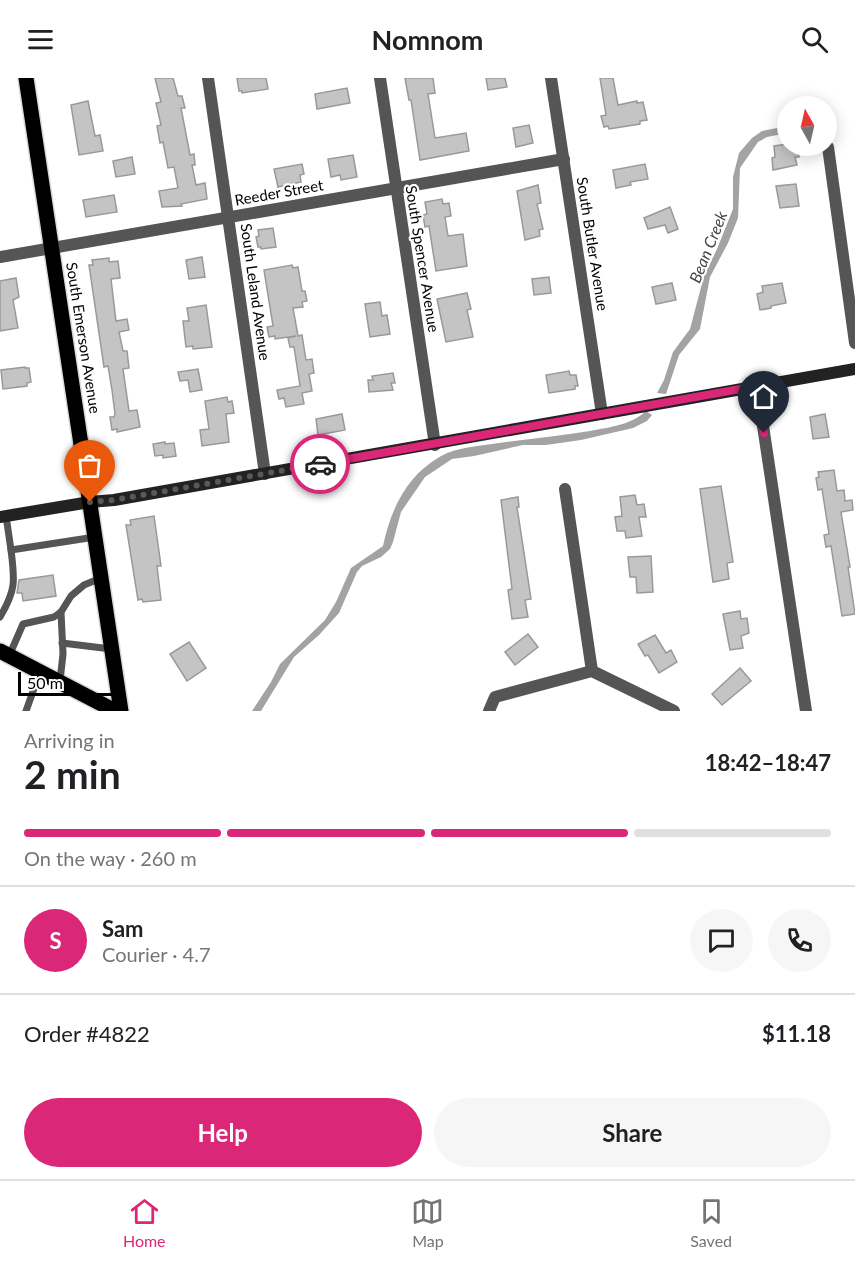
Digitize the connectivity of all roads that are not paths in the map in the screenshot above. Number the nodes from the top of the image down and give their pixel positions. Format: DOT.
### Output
graph roads {
  1 [pos="26,78"];
  2 [pos="208,78"];
  3 [pos="380,78"];
  4 [pos="551,78"];
  5 [pos="829,156"];
  6 [pos="564,159"];
  7 [pos="396,188"];
  8 [pos="229,217"];
  9 [pos="51,248"];
  10 [pos="0,257"];
  11 [pos="855,343"];
  12 [pos="855,369"];
  13 [pos="757,386"];
  14 [pos="602,414"];
  15 [pos="435,445"];
  16 [pos="265,474"];
  17 [pos="565,489"];
  18 [pos="90,502"];
  19 [pos="3,516"];
  20 [pos="8,533"];
  21 [pos="0,534"];
  22 [pos="95,537"];
  23 [pos="11,550"];
  24 [pos="101,578"];
  25 [pos="61,612"];
  26 [pos="0,617"];
  27 [pos="62,644"];
  28 [pos="112,649"];
  29 [pos="5,654"];
  30 [pos="592,671"];
  31 [pos="40,672"];
  32 [pos="60,682"];
  33 [pos="26,711"];
  34 [pos="115,711"];
  35 [pos="121,711"];
  36 [pos="489,711"];
  37 [pos="674,711"];
  38 [pos="806,711"];
  1 -- 9 [label="main road, South Emerson Avenue"];
  2 -- 8 [label="street, South Leland Avenue"];
  3 -- 7 [label="street, South Spencer Avenue"];
  4 -- 6 [label="street, South Butler Avenue"];
  5 -- 11 [label="street"];
  6 -- 7 [label="street, Reeder Street"];
  6 -- 14 [label="street, South Butler Avenue"];
  7 -- 8 [label="street, Reeder Street"];
  7 -- 15 [label="street, South Spencer Avenue"];
  8 -- 9 [label="street, Reeder Street"];
  8 -- 16 [label="street, South Leland Avenue"];
  9 -- 10 [label="street, Reeder Street"];
  9 -- 18 [label="main road, South Emerson Avenue"];
  12 -- 13 [label="street"];
  13 -- 14 [label="street"];
  13 -- 38 [label="street"];
  14 -- 15 [label="street"];
  15 -- 16 [label="street"];
  16 -- 18 [label="street"];
  17 -- 30 [label="street"];
  18 -- 19 [label="street"];
  18 -- 22 [label="main road, South Emerson Avenue"];
  19 -- 20 [label="lane"];
  20 -- 21 [label="lane"];
  20 -- 23 [label="lane"];
  22 -- 23 [label="lane"];
  22 -- 24 [label="main road, South Emerson Avenue"];
  23 -- 26 [label="lane"];
  24 -- 25 [label="lane"];
  24 -- 28 [label="main road, South Emerson Avenue"];
  25 -- 27 [label="lane"];
  25 -- 29 [label="lane"];
  27 -- 28 [label="lane"];
  27 -- 32 [label="lane"];
  28 -- 35 [label="main road, South Emerson Avenue"];
  29 -- 31 [label="main road"];
  30 -- 36 [label="street"];
  30 -- 37 [label="street"];
  31 -- 32 [label="main road"];
  31 -- 33 [label="lane"];
  32 -- 34 [label="main road"];
}
